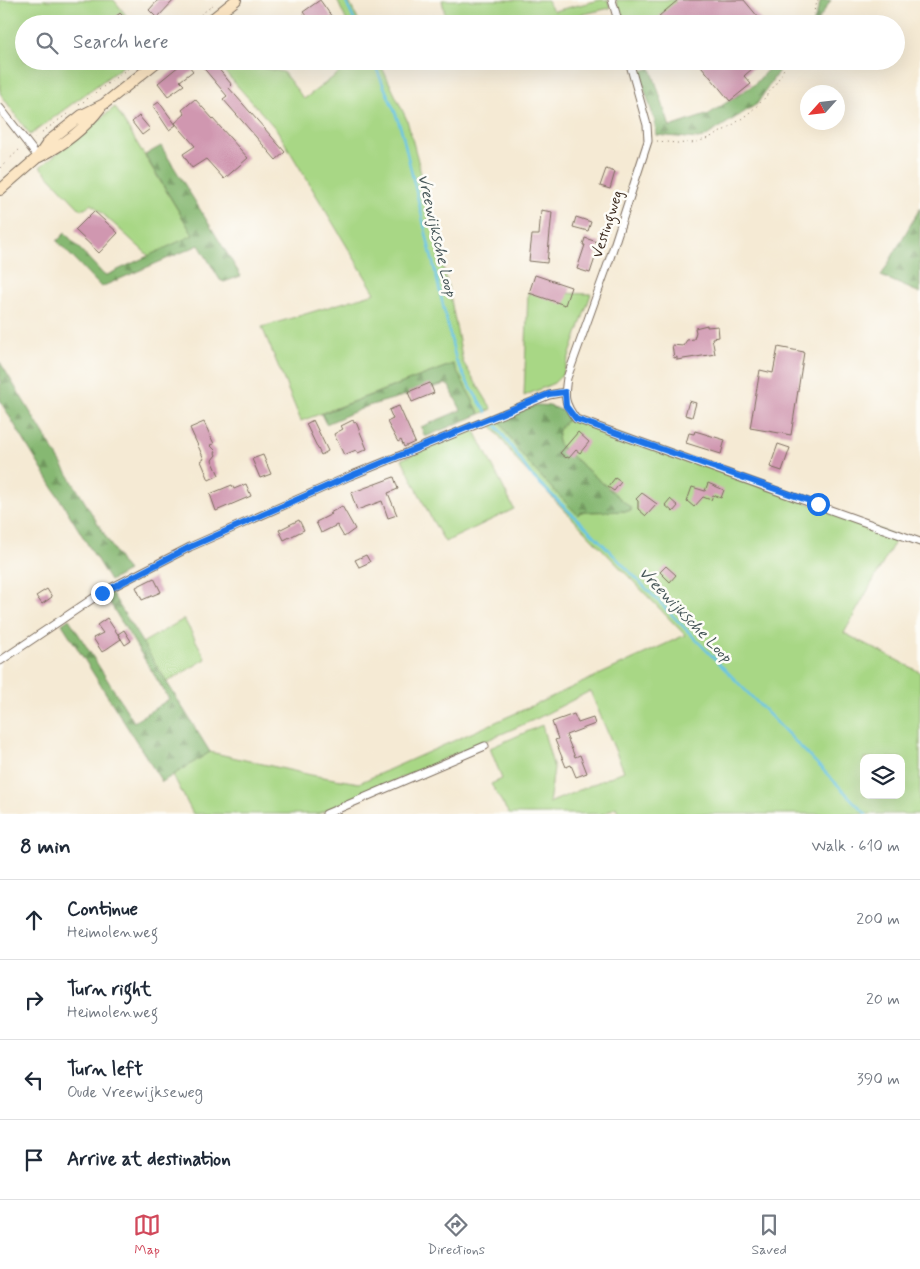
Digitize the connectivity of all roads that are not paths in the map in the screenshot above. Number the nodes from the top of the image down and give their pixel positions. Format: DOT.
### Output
graph roads {
  1 [pos="236,0"];
  2 [pos="612,0"];
  3 [pos="217,15"];
  4 [pos="616,15"];
  5 [pos="147,70"];
  6 [pos="631,70"];
  7 [pos="0,108"];
  8 [pos="38,157"];
  9 [pos="0,190"];
  10 [pos="565,392"];
  11 [pos="920,542"];
  12 [pos="0,661"];
  13 [pos="485,746"];
  14 [pos="326,814"];
  1 -- 3 [label="main road"];
  2 -- 4 [label="street"];
  5 -- 8 [label="main road"];
  6 -- 10 [label="street, Vestingweg"];
  7 -- 8 [label="street"];
  8 -- 9 [label="main road"];
  10 -- 11 [label="street"];
  10 -- 12 [label="street"];
  13 -- 14 [label="street"];
}
